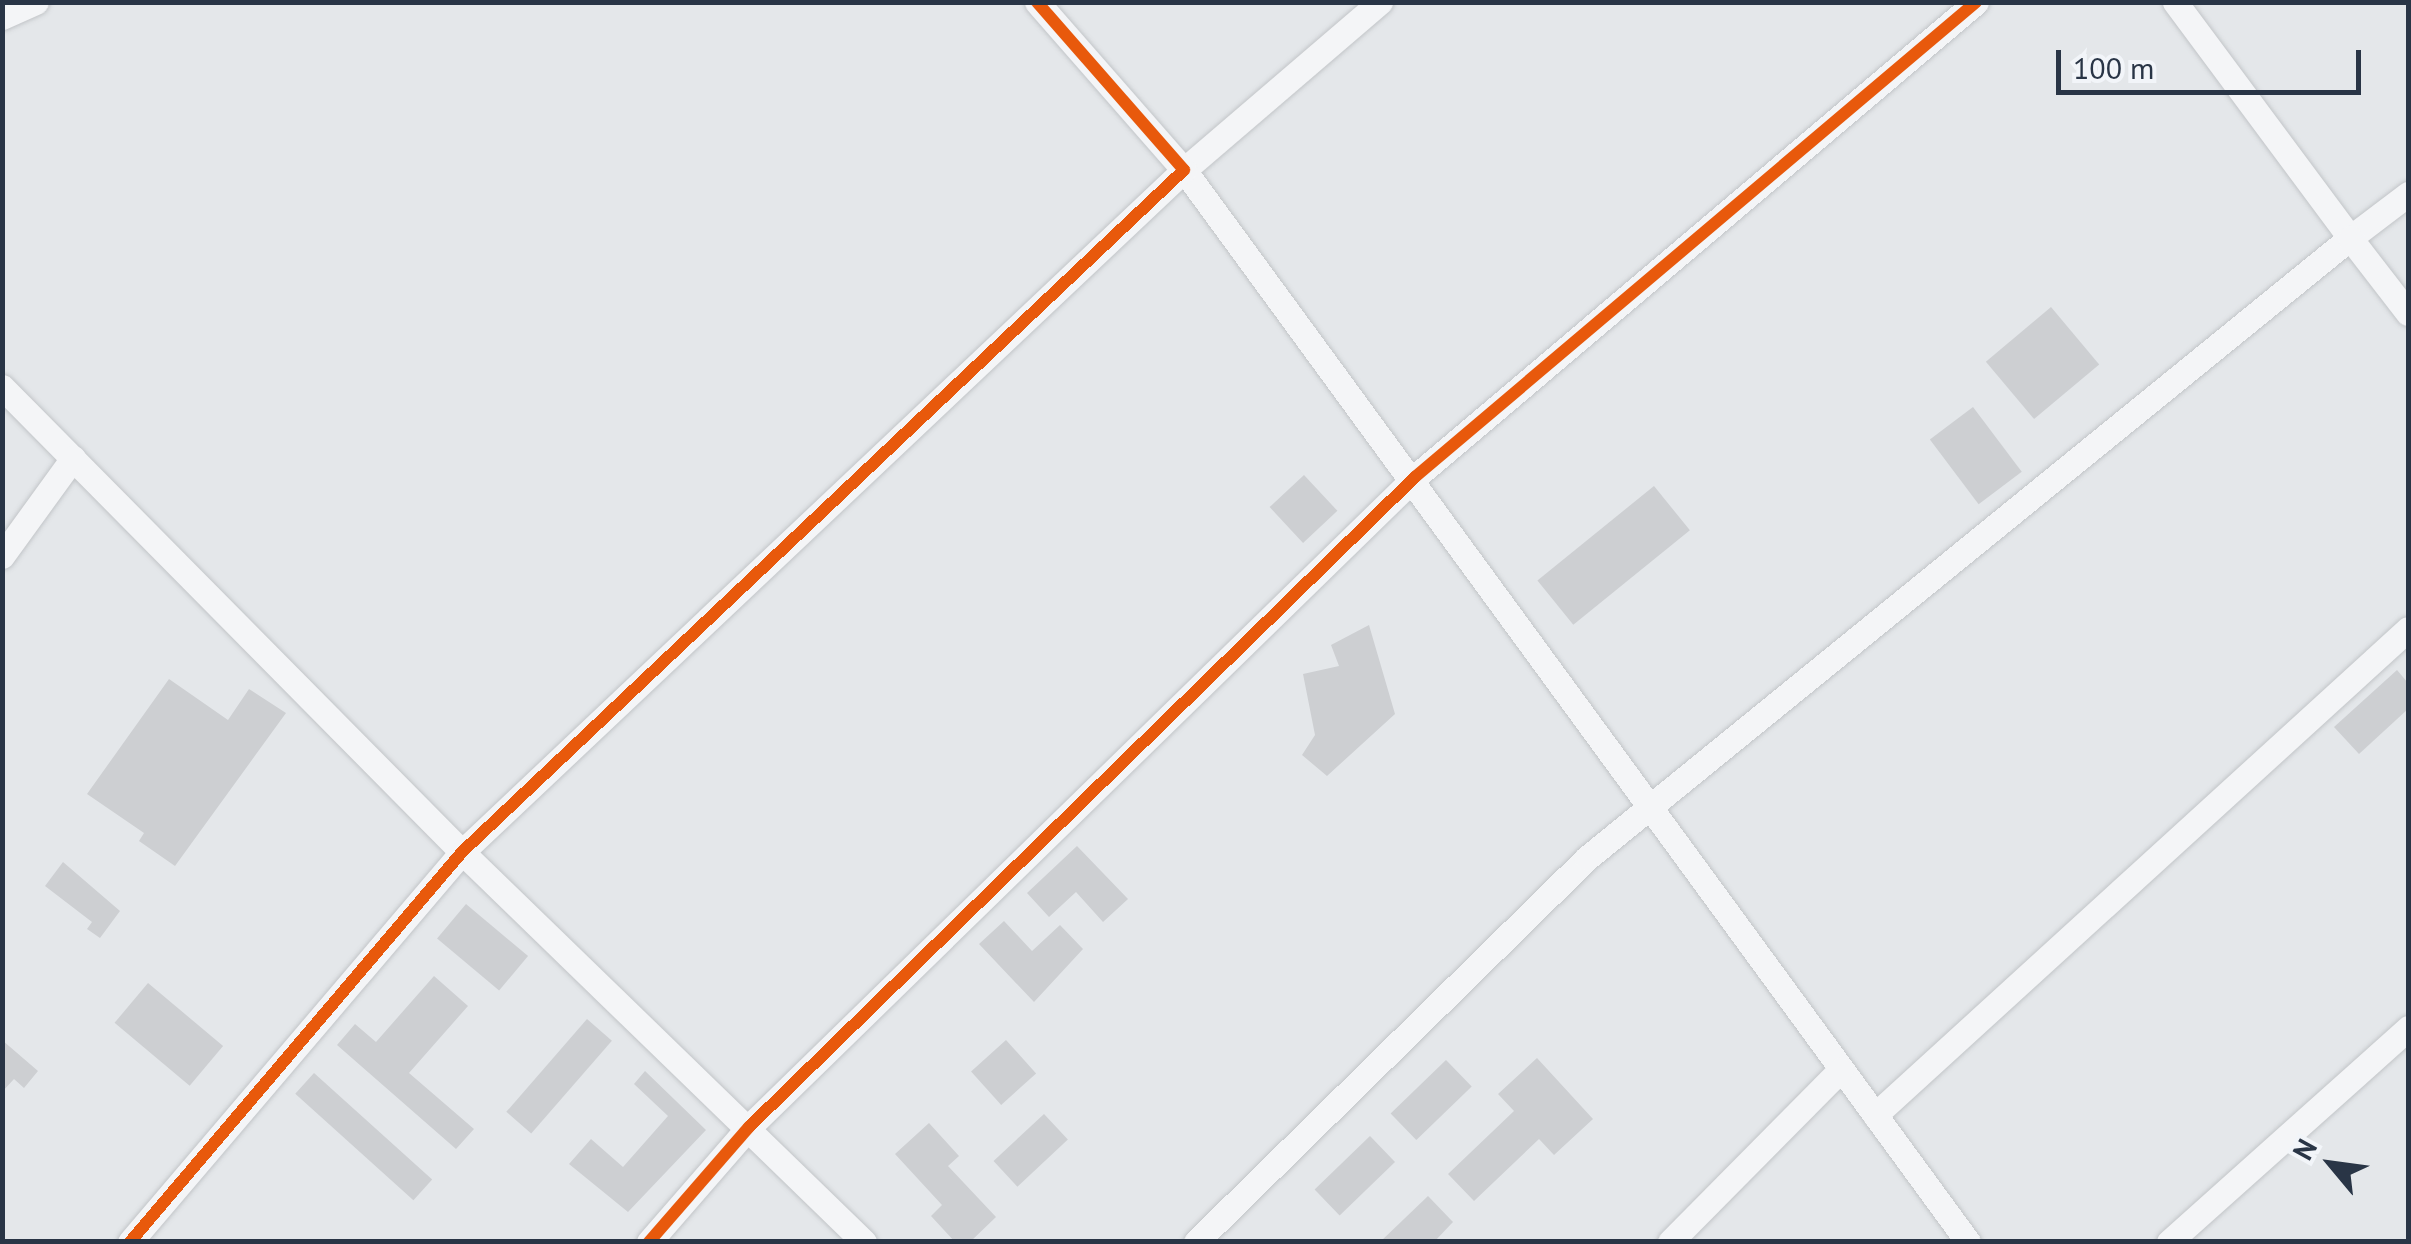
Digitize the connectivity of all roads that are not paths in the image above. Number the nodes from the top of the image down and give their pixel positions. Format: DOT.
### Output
graph roads {
  1 [pos="36,2"];
  2 [pos="1037,2"];
  3 [pos="1380,2"];
  4 [pos="1976,2"];
  5 [pos="2175,2"];
  6 [pos="2,17"];
  7 [pos="1184,170"];
  8 [pos="2408,194"];
  9 [pos="2350,238"];
  10 [pos="2408,314"];
  11 [pos="2,387"];
  12 [pos="73,458"];
  13 [pos="1415,478"];
  14 [pos="2,556"];
  15 [pos="2408,629"];
  16 [pos="1649,806"];
  17 [pos="462,852"];
  18 [pos="2408,1028"];
  19 [pos="1840,1070"];
  20 [pos="1875,1115"];
  21 [pos="749,1127"];
  22 [pos="130,1242"];
  23 [pos="649,1242"];
  24 [pos="864,1242"];
  25 [pos="1196,1242"];
  26 [pos="1670,1242"];
  27 [pos="1968,1242"];
  28 [pos="2169,1242"];
  1 -- 6 [label="street"];
  2 -- 7 [label="street"];
  3 -- 7 [label="street"];
  4 -- 13 [label="street"];
  5 -- 9 [label="street"];
  7 -- 13 [label="street"];
  7 -- 17 [label="street"];
  8 -- 9 [label="street"];
  9 -- 10 [label="street"];
  9 -- 16 [label="street"];
  11 -- 12 [label="street"];
  12 -- 14 [label="street"];
  12 -- 17 [label="street"];
  13 -- 16 [label="street"];
  13 -- 21 [label="street"];
  15 -- 20 [label="street"];
  16 -- 19 [label="street"];
  16 -- 25 [label="street"];
  17 -- 21 [label="street"];
  17 -- 22 [label="street"];
  18 -- 28 [label="street"];
  19 -- 20 [label="street"];
  19 -- 26 [label="street"];
  20 -- 27 [label="street"];
  21 -- 23 [label="street"];
  21 -- 24 [label="street"];
}
